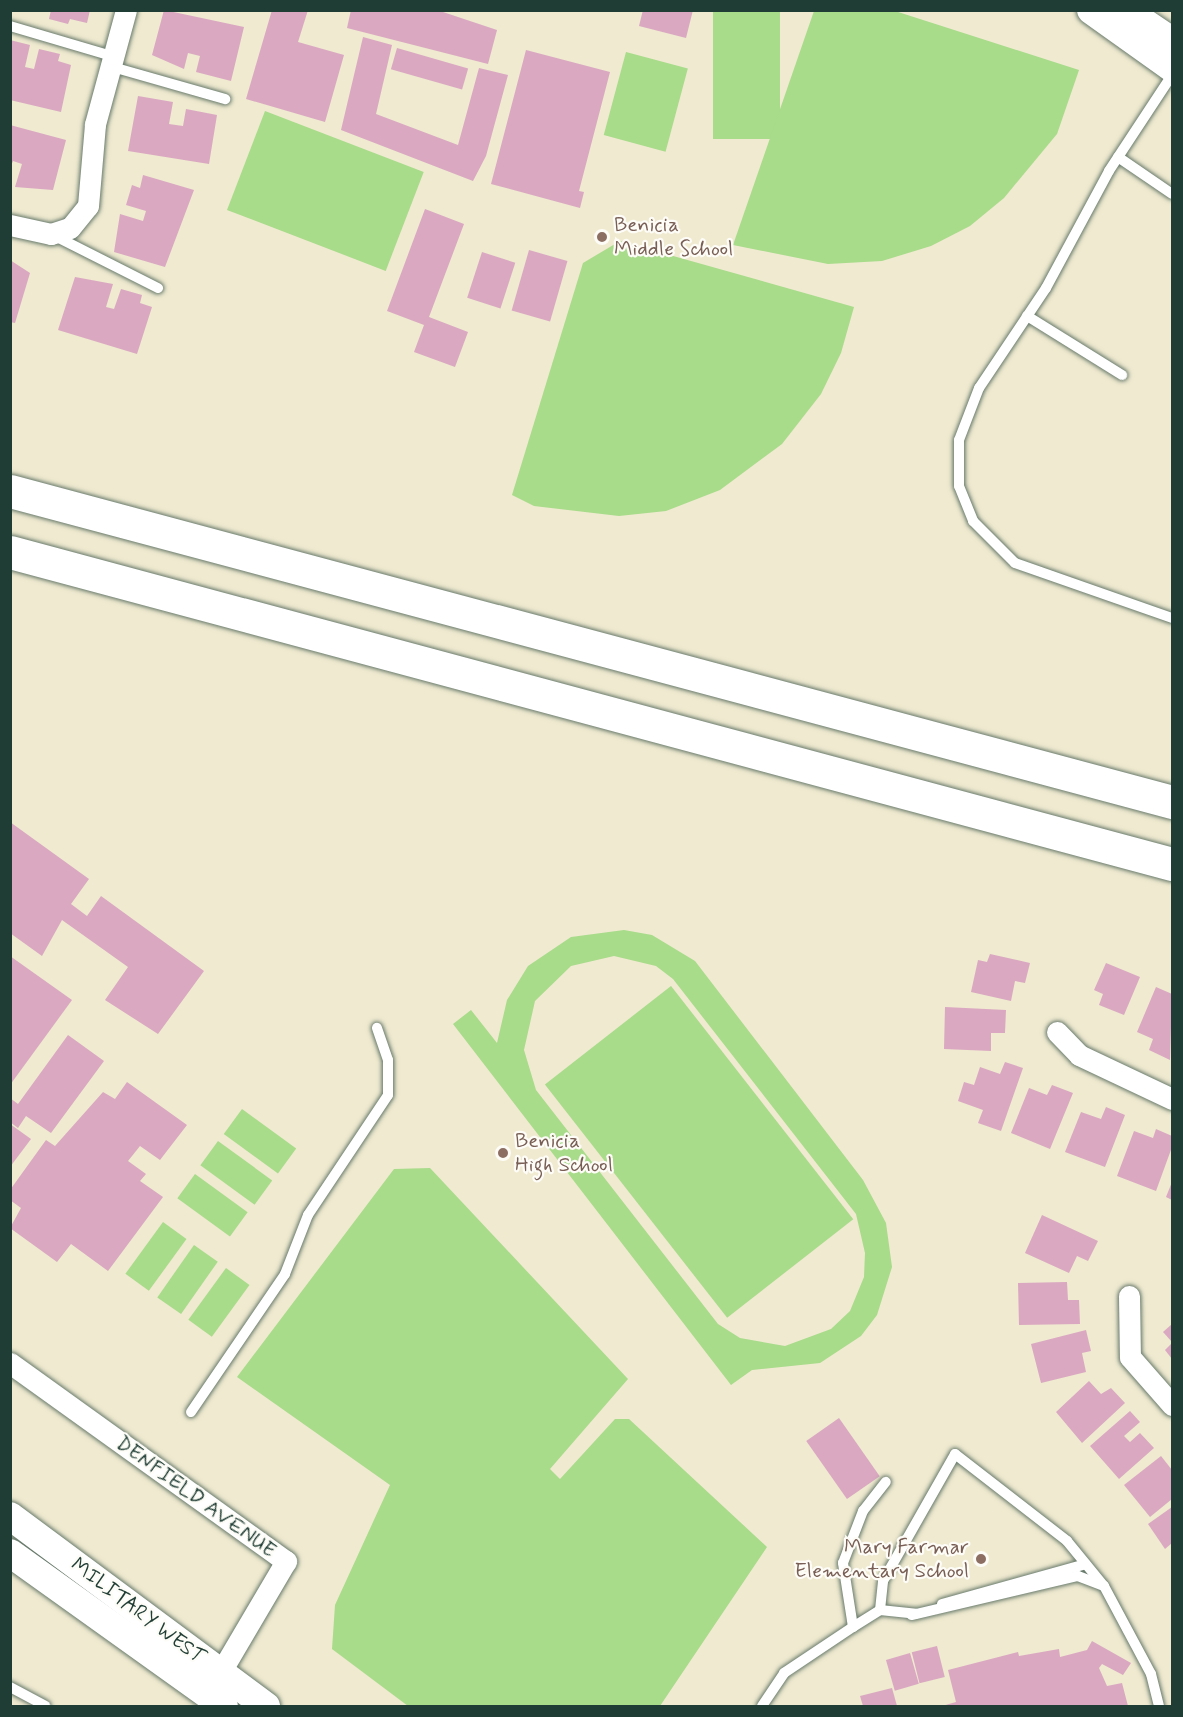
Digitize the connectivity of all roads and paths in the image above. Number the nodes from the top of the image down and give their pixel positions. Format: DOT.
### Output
graph roads {
  1 [pos="126,10"];
  2 [pos="1091,10"];
  3 [pos="1126,10"];
  4 [pos="10,26"];
  5 [pos="1173,41"];
  6 [pos="111,61"];
  7 [pos="1173,68"];
  8 [pos="1173,75"];
  9 [pos="225,99"];
  10 [pos="1118,158"];
  11 [pos="1173,194"];
  12 [pos="10,225"];
  13 [pos="51,234"];
  14 [pos="158,288"];
  15 [pos="1027,316"];
  16 [pos="1122,375"];
  17 [pos="10,491"];
  18 [pos="10,552"];
  19 [pos="1173,618"];
  20 [pos="1173,802"];
  21 [pos="1173,866"];
  22 [pos="377,1028"];
  23 [pos="1057,1032"];
  24 [pos="1173,1099"];
  25 [pos="1129,1296"];
  26 [pos="10,1363"];
  27 [pos="1173,1406"];
  28 [pos="191,1412"];
  29 [pos="886,1482"];
  30 [pos="10,1516"];
  31 [pos="10,1553"];
  32 [pos="1086,1564"];
  33 [pos="1104,1586"];
  34 [pos="880,1611"];
  35 [pos="912,1615"];
  36 [pos="853,1627"];
  37 [pos="10,1687"];
  38 [pos="217,1691"];
  39 [pos="45,1707"];
  40 [pos="266,1707"];
  41 [pos="762,1707"];
  42 [pos="1159,1707"];
  1 -- 6 [label="street"];
  2 -- 7 [label="main road"];
  3 -- 5 [label="main road"];
  4 -- 6 [label="lane"];
  6 -- 9 [label="lane"];
  6 -- 13 [label="street"];
  8 -- 10 [label="lane"];
  10 -- 11 [label="lane"];
  10 -- 15 [label="lane"];
  12 -- 13 [label="street"];
  13 -- 14 [label="lane"];
  15 -- 16 [label="lane"];
  15 -- 19 [label="lane"];
  17 -- 20 [label="highway"];
  18 -- 21 [label="highway"];
  22 -- 28 [label="lane"];
  23 -- 24 [label="street"];
  25 -- 27 [label="street"];
  26 -- 38 [label="street, DENFIELD AVENUE"];
  29 -- 36 [label="lane"];
  30 -- 38 [label="main road, MILITARY WEST"];
  31 -- 38 [label="main road, MILITARY WEST"];
  32 -- 33 [label="lane"];
  32 -- 34 [label="lane"];
  32 -- 35 [label="lane"];
  33 -- 35 [label="lane"];
  33 -- 42 [label="lane"];
  34 -- 35 [label="lane"];
  34 -- 36 [label="lane"];
  36 -- 41 [label="lane"];
  37 -- 39 [label="lane"];
  38 -- 40 [label="main road, MILITARY WEST"];
}
